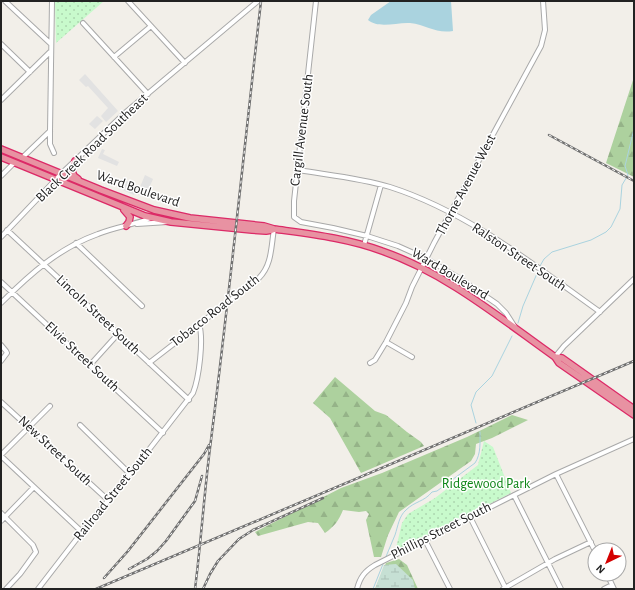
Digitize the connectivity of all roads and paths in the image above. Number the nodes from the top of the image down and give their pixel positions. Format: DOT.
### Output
graph roads {
  1 [pos="5,1"];
  2 [pos="52,1"];
  3 [pos="128,1"];
  4 [pos="258,1"];
  5 [pos="316,1"];
  6 [pos="543,1"];
  7 [pos="83,23"];
  8 [pos="150,26"];
  9 [pos="1,44"];
  10 [pos="51,44"];
  11 [pos="50,52"];
  12 [pos="114,57"];
  13 [pos="185,62"];
  14 [pos="30,72"];
  15 [pos="1,93"];
  16 [pos="148,94"];
  17 [pos="6,96"];
  18 [pos="1,100"];
  19 [pos="50,131"];
  20 [pos="1,149"];
  21 [pos="54,153"];
  22 [pos="1,156"];
  23 [pos="22,158"];
  24 [pos="75,161"];
  25 [pos="14,163"];
  26 [pos="298,170"];
  27 [pos="1,176"];
  28 [pos="58,177"];
  29 [pos="86,184"];
  30 [pos="382,185"];
  31 [pos="127,201"];
  32 [pos="123,208"];
  33 [pos="165,213"];
  34 [pos="451,213"];
  35 [pos="151,217"];
  36 [pos="171,222"];
  37 [pos="135,224"];
  38 [pos="126,226"];
  39 [pos="325,226"];
  40 [pos="274,229"];
  41 [pos="7,230"];
  42 [pos="2,235"];
  43 [pos="323,236"];
  44 [pos="367,236"];
  45 [pos="76,243"];
  46 [pos="364,245"];
  47 [pos="427,259"];
  48 [pos="44,263"];
  49 [pos="422,268"];
  50 [pos="634,279"];
  51 [pos="1,282"];
  52 [pos="12,292"];
  53 [pos="1,303"];
  54 [pos="142,306"];
  55 [pos="600,312"];
  56 [pos="199,324"];
  57 [pos="517,330"];
  58 [pos="118,334"];
  59 [pos="386,342"];
  60 [pos="1,345"];
  61 [pos="412,357"];
  62 [pos="555,357"];
  63 [pos="1,361"];
  64 [pos="149,363"];
  65 [pos="370,363"];
  66 [pos="90,365"];
  67 [pos="188,400"];
  68 [pos="1,402"];
  69 [pos="50,406"];
  70 [pos="634,409"];
  71 [pos="634,415"];
  72 [pos="80,425"];
  73 [pos="29,428"];
  74 [pos="162,433"];
  75 [pos="634,439"];
  76 [pos="1,456"];
  77 [pos="130,474"];
  78 [pos="556,474"];
  79 [pos="34,487"];
  80 [pos="514,495"];
  81 [pos="108,500"];
  82 [pos="3,515"];
  83 [pos="470,517"];
  84 [pos="1,521"];
  85 [pos="82,532"];
  86 [pos="425,540"];
  87 [pos="591,542"];
  88 [pos="587,544"];
  89 [pos="548,563"];
  90 [pos="613,587"];
  91 [pos="6,589"];
  92 [pos="38,589"];
  93 [pos="357,589"];
  94 [pos="450,589"];
  95 [pos="505,589"];
  96 [pos="561,589"];
  97 [pos="604,589"];
  1 -- 10 [label="street"];
  2 -- 10 [label="street"];
  3 -- 8 [label="street"];
  4 -- 13 [label="street, Black Creek Road Southeast"];
  5 -- 26 [label="street, Cargill Avenue South"];
  6 -- 34 [label="street, Thorne Avenue West"];
  7 -- 12 [label="street"];
  8 -- 12 [label="street"];
  8 -- 13 [label="street"];
  9 -- 14 [label="street"];
  10 -- 11 [label="street"];
  11 -- 14 [label="street"];
  11 -- 19 [label="street"];
  12 -- 16 [label="street"];
  13 -- 16 [label="street, Black Creek Road Southeast"];
  14 -- 17 [label="street"];
  15 -- 17 [label="street"];
  16 -- 24 [label="street, Black Creek Road Southeast"];
  17 -- 18 [label="street"];
  19 -- 21 [label="street"];
  19 -- 23 [label="street"];
  20 -- 23 [label="highway, Ward Boulevard"];
  22 -- 25 [label="highway, Ward Boulevard"];
  22 -- 28 [label="highway"];
  23 -- 28 [label="highway, Ward Boulevard"];
  24 -- 28 [label="street, Black Creek Road Southeast"];
  24 -- 29 [label="highway"];
  25 -- 27 [label="street"];
  25 -- 28 [label="highway, Ward Boulevard"];
  26 -- 30 [label="street, Ralston Street South"];
  26 -- 39 [label="street, Cargill Avenue South"];
  28 -- 29 [label="highway, Ward Boulevard"];
  28 -- 31 [label="highway"];
  28 -- 32 [label="highway, Ward Boulevard"];
  28 -- 41 [label="street, Black Creek Road Southeast"];
  29 -- 31 [label="highway, Ward Boulevard"];
  30 -- 34 [label="street, Ralston Street South"];
  30 -- 44 [label="street"];
  31 -- 33 [label="highway, Ward Boulevard"];
  32 -- 35 [label="highway, Ward Boulevard"];
  32 -- 38 [label="highway"];
  33 -- 35 [label="highway"];
  33 -- 40 [label="highway, Ward Boulevard"];
  34 -- 47 [label="street, Thorne Avenue West"];
  34 -- 55 [label="street, Ralston Street South"];
  35 -- 36 [label="highway, Ward Boulevard"];
  35 -- 37 [label="street"];
  36 -- 37 [label="street"];
  36 -- 40 [label="highway, Ward Boulevard"];
  37 -- 38 [label="street"];
  38 -- 45 [label="street"];
  39 -- 43 [label="street"];
  39 -- 44 [label="street"];
  40 -- 43 [label="highway, Ward Boulevard"];
  40 -- 56 [label="street, Tobacco Road South"];
  41 -- 42 [label="street, Black Creek Road Southeast"];
  41 -- 48 [label="street, Lincoln Street South"];
  43 -- 46 [label="highway, Ward Boulevard"];
  44 -- 46 [label="street"];
  44 -- 47 [label="street"];
  45 -- 48 [label="street"];
  45 -- 54 [label="street"];
  46 -- 49 [label="highway, Ward Boulevard"];
  47 -- 49 [label="street, Thorne Avenue West"];
  47 -- 57 [label="street"];
  48 -- 52 [label="street"];
  48 -- 58 [label="street, Lincoln Street South"];
  49 -- 57 [label="highway, Ward Boulevard"];
  49 -- 59 [label="street, Thorne Avenue West"];
  50 -- 55 [label="street"];
  51 -- 52 [label="street, Elvie Street South"];
  52 -- 53 [label="street"];
  52 -- 66 [label="street, Elvie Street South"];
  55 -- 62 [label="street"];
  56 -- 64 [label="street, Tobacco Road South"];
  56 -- 67 [label="street, Railroad Street South"];
  57 -- 62 [label="highway, Ward Boulevard"];
  58 -- 64 [label="street, Lincoln Street South"];
  58 -- 66 [label="street"];
  59 -- 61 [label="street"];
  59 -- 65 [label="street, Thorne Avenue West"];
  60 -- 63 [label="street"];
  62 -- 70 [label="highway, Ward Boulevard"];
  62 -- 71 [label="highway, Ward Boulevard"];
  64 -- 67 [label="street, Lincoln Street South"];
  66 -- 74 [label="street, Elvie Street South"];
  67 -- 74 [label="street, Railroad Street South"];
  68 -- 73 [label="street, New Street South"];
  69 -- 73 [label="street"];
  72 -- 77 [label="street"];
  73 -- 76 [label="street"];
  73 -- 81 [label="street, New Street South"];
  74 -- 77 [label="street, Railroad Street South"];
  75 -- 78 [label="street, Phillips Street South"];
  76 -- 79 [label="street"];
  77 -- 81 [label="street, Railroad Street South"];
  78 -- 80 [label="street, Phillips Street South"];
  78 -- 87 [label="street"];
  79 -- 82 [label="street"];
  79 -- 85 [label="street"];
  80 -- 83 [label="street, Phillips Street South"];
  80 -- 89 [label="street"];
  81 -- 85 [label="street, Railroad Street South"];
  82 -- 84 [label="street"];
  82 -- 91 [label="street"];
  83 -- 86 [label="street, Phillips Street South"];
  83 -- 95 [label="street"];
  85 -- 92 [label="street, Railroad Street South"];
  86 -- 93 [label="street, Phillips Street South"];
  86 -- 94 [label="street"];
  88 -- 89 [label="street"];
  89 -- 95 [label="street"];
  89 -- 96 [label="street"];
  90 -- 97 [label="street"];
}
